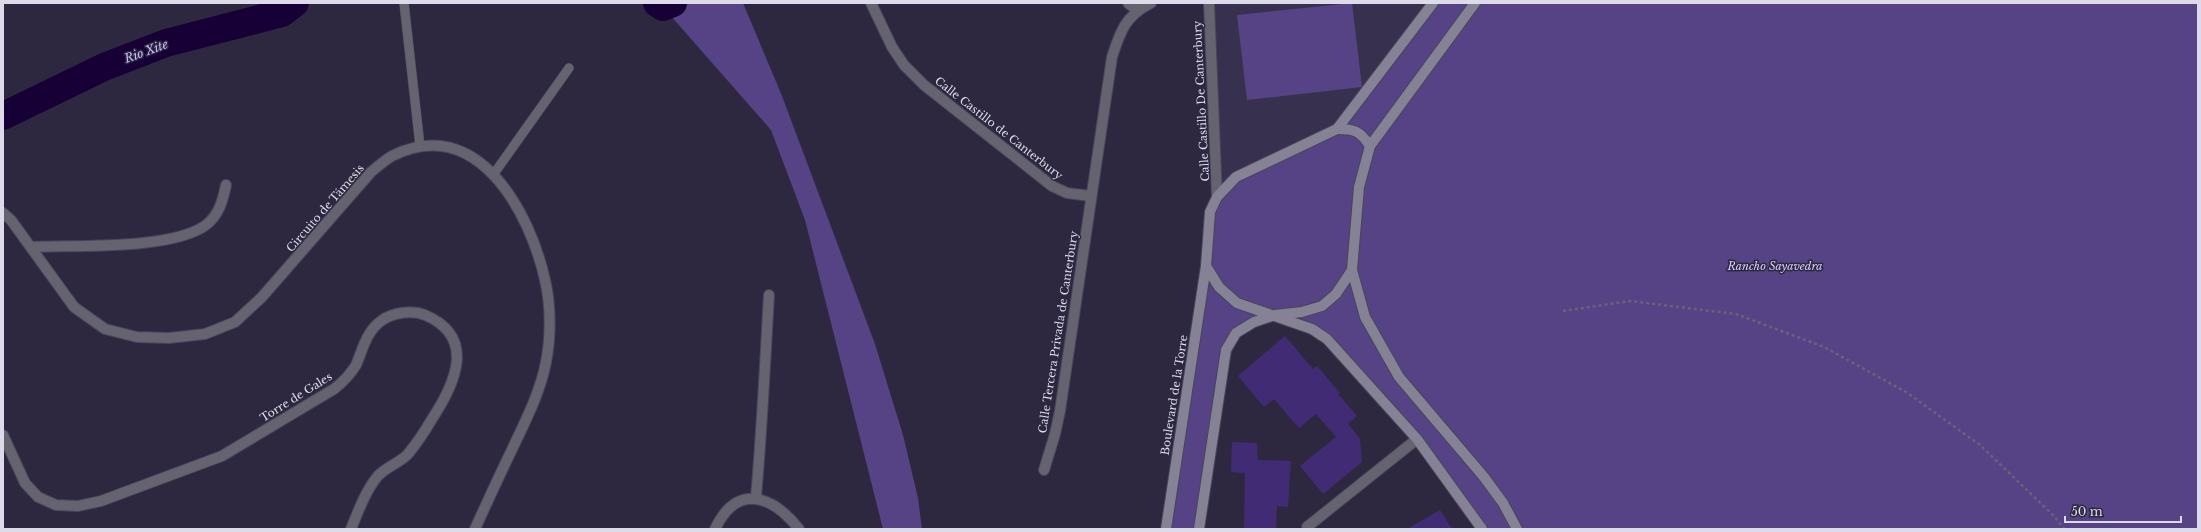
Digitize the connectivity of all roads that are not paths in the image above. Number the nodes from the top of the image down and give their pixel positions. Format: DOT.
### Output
graph roads {
  1 [pos="404,3"];
  2 [pos="871,3"];
  3 [pos="1128,3"];
  4 [pos="1151,3"];
  5 [pos="1209,3"];
  6 [pos="1433,3"];
  7 [pos="1475,3"];
  8 [pos="1137,10"];
  9 [pos="569,68"];
  10 [pos="1337,129"];
  11 [pos="420,146"];
  12 [pos="1370,146"];
  13 [pos="493,175"];
  14 [pos="226,185"];
  15 [pos="1091,196"];
  16 [pos="1217,197"];
  17 [pos="3,212"];
  18 [pos="31,247"];
  19 [pos="1206,266"];
  20 [pos="1352,270"];
  21 [pos="769,295"];
  22 [pos="1275,315"];
  23 [pos="3,435"];
  24 [pos="1417,439"];
  25 [pos="1044,470"];
  26 [pos="756,497"];
  27 [pos="1307,527"];
  28 [pos="351,529"];
  29 [pos="475,529"];
  30 [pos="715,529"];
  31 [pos="799,529"];
  32 [pos="1166,529"];
  33 [pos="1198,529"];
  34 [pos="1482,529"];
  35 [pos="1517,529"];
  1 -- 11 [label="lane"];
  2 -- 15 [label="street, Calle Castillo de Canterbury"];
  3 -- 8 [label="street"];
  4 -- 8 [label="street"];
  5 -- 16 [label="street, Calle Castillo De Canterbury"];
  6 -- 10 [label="street"];
  7 -- 12 [label="street"];
  8 -- 15 [label="street"];
  9 -- 13 [label="lane"];
  10 -- 12 [label="street"];
  10 -- 16 [label="street"];
  11 -- 13 [label="street, Circuito de Támesis"];
  11 -- 18 [label="street, Circuito de Támesis"];
  12 -- 20 [label="street"];
  13 -- 29 [label="street, Circuito de Támesis"];
  14 -- 18 [label="street"];
  15 -- 25 [label="street, Calle Tercera Privada de Canterbury"];
  16 -- 19 [label="street, Boulevard de la Torre"];
  17 -- 18 [label="street, Circuito de Támesis"];
  19 -- 22 [label="street"];
  19 -- 32 [label="street, Boulevard de la Torre"];
  20 -- 22 [label="street"];
  20 -- 35 [label="street"];
  21 -- 26 [label="street"];
  22 -- 24 [label="street"];
  22 -- 33 [label="street"];
  23 -- 28 [label="street, Torre de Gales"];
  24 -- 27 [label="street"];
  24 -- 34 [label="street"];
  26 -- 30 [label="street"];
  26 -- 31 [label="street"];
}
